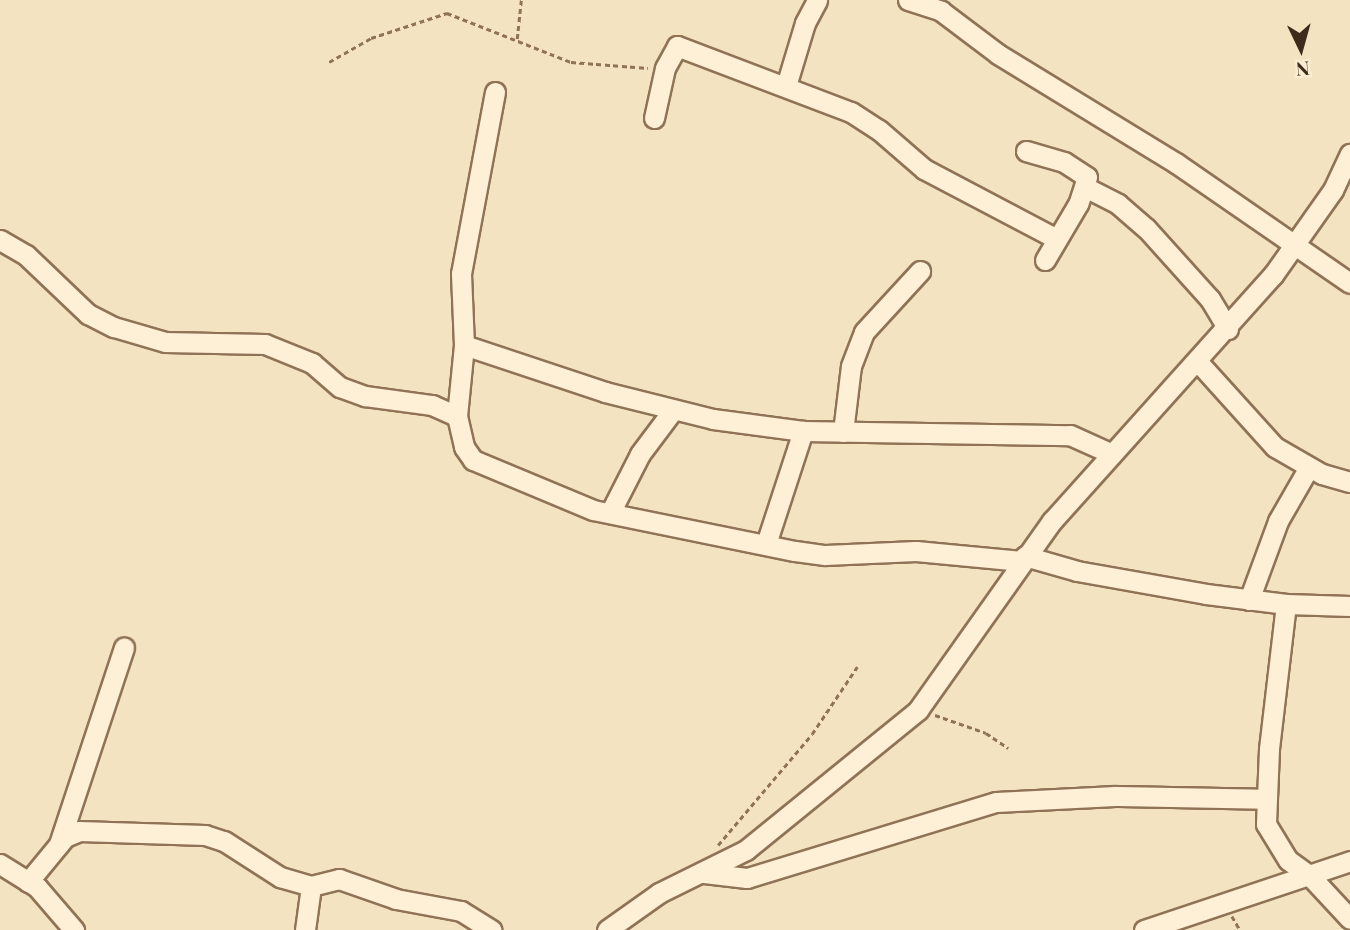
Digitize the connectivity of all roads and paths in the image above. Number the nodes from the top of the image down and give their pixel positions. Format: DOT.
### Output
graph roads {
  1 [pos="521,0"];
  2 [pos="817,0"];
  3 [pos="908,0"];
  4 [pos="517,39"];
  5 [pos="329,62"];
  6 [pos="665,68"];
  7 [pos="786,86"];
  8 [pos="495,92"];
  9 [pos="654,118"];
  10 [pos="1026,151"];
  11 [pos="1350,154"];
  12 [pos="1085,187"];
  13 [pos="1057,239"];
  14 [pos="0,240"];
  15 [pos="1295,243"];
  16 [pos="1045,260"];
  17 [pos="920,271"];
  18 [pos="1350,283"];
  19 [pos="1228,329"];
  20 [pos="464,345"];
  21 [pos="1199,363"];
  22 [pos="673,410"];
  23 [pos="457,416"];
  24 [pos="803,431"];
  25 [pos="843,432"];
  26 [pos="1112,454"];
  27 [pos="1309,467"];
  28 [pos="1350,482"];
  29 [pos="610,513"];
  30 [pos="766,544"];
  31 [pos="1024,558"];
  32 [pos="1248,600"];
  33 [pos="1286,604"];
  34 [pos="1350,606"];
  35 [pos="124,647"];
  36 [pos="857,667"];
  37 [pos="918,710"];
  38 [pos="1008,748"];
  39 [pos="1266,799"];
  40 [pos="59,844"];
  41 [pos="718,845"];
  42 [pos="1350,861"];
  43 [pos="0,864"];
  44 [pos="704,873"];
  45 [pos="1311,877"];
  46 [pos="28,881"];
  47 [pos="311,886"];
  48 [pos="1350,919"];
  49 [pos="74,930"];
  50 [pos="305,930"];
  51 [pos="492,930"];
  52 [pos="607,930"];
  53 [pos="1144,930"];
  1 -- 4 [label="path"];
  2 -- 7 [label="street"];
  3 -- 15 [label="street"];
  4 -- 5 [label="path"];
  4 -- 6 [label="path"];
  6 -- 7 [label="street"];
  6 -- 9 [label="street"];
  7 -- 13 [label="street"];
  8 -- 20 [label="street"];
  10 -- 12 [label="street"];
  11 -- 15 [label="street"];
  12 -- 13 [label="street"];
  12 -- 19 [label="street"];
  13 -- 16 [label="street"];
  14 -- 23 [label="street"];
  15 -- 18 [label="street"];
  15 -- 19 [label="street"];
  17 -- 25 [label="street"];
  19 -- 21 [label="street"];
  20 -- 22 [label="street"];
  20 -- 23 [label="street"];
  21 -- 26 [label="street"];
  21 -- 27 [label="street"];
  22 -- 24 [label="street"];
  22 -- 29 [label="street"];
  23 -- 29 [label="street"];
  24 -- 25 [label="street"];
  24 -- 30 [label="street"];
  25 -- 26 [label="street"];
  26 -- 31 [label="street"];
  27 -- 28 [label="street"];
  27 -- 32 [label="street"];
  29 -- 30 [label="street"];
  30 -- 31 [label="street"];
  31 -- 32 [label="street"];
  31 -- 37 [label="street"];
  32 -- 33 [label="street"];
  33 -- 34 [label="street"];
  33 -- 39 [label="street"];
  35 -- 40 [label="street"];
  36 -- 41 [label="path"];
  37 -- 38 [label="path"];
  37 -- 44 [label="street"];
  39 -- 44 [label="street"];
  39 -- 45 [label="street"];
  40 -- 46 [label="street"];
  40 -- 47 [label="street"];
  42 -- 45 [label="street"];
  43 -- 46 [label="street"];
  44 -- 52 [label="street"];
  45 -- 48 [label="street"];
  45 -- 53 [label="street"];
  46 -- 49 [label="street"];
  47 -- 50 [label="street"];
  47 -- 51 [label="street"];
}
